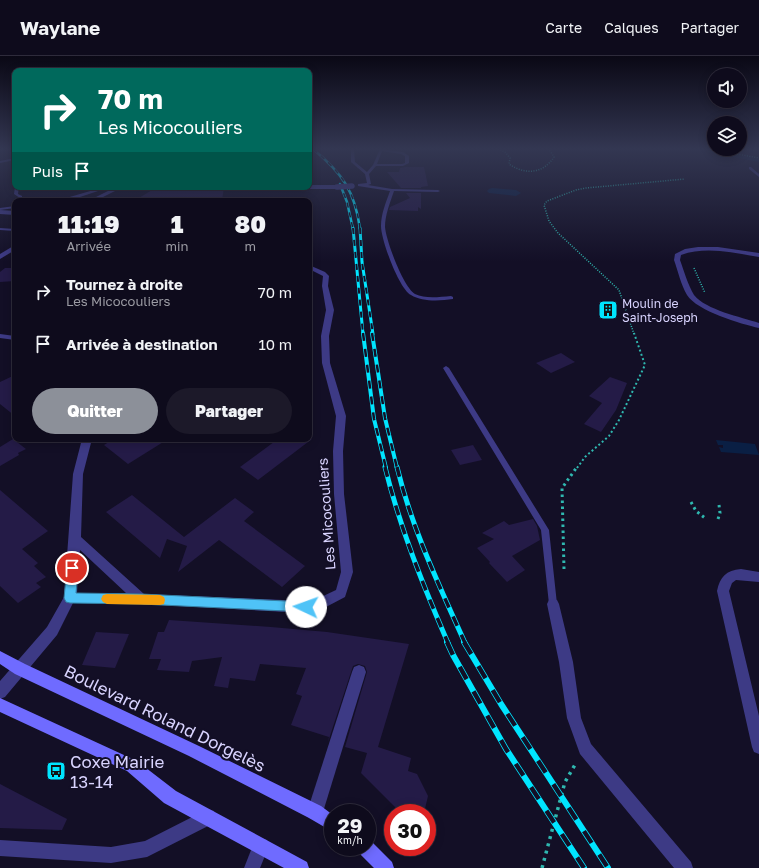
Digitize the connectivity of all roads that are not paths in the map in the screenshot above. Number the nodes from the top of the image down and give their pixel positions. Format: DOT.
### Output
graph roads {
  1 [pos="347,187"];
  2 [pos="363,187"];
  3 [pos="312,188"];
  4 [pos="17,190"];
  5 [pos="99,190"];
  6 [pos="114,190"];
  7 [pos="392,190"];
  8 [pos="438,191"];
  9 [pos="21,197"];
  10 [pos="75,198"];
  11 [pos="97,198"];
  12 [pos="12,207"];
  13 [pos="0,209"];
  14 [pos="0,212"];
  15 [pos="12,213"];
  16 [pos="0,229"];
  17 [pos="12,230"];
  18 [pos="12,252"];
  19 [pos="759,255"];
  20 [pos="0,257"];
  21 [pos="312,268"];
  22 [pos="452,298"];
  23 [pos="759,326"];
  24 [pos="0,336"];
  25 [pos="12,338"];
  26 [pos="446,368"];
  27 [pos="86,442"];
  28 [pos="75,539"];
  29 [pos="759,577"];
  30 [pos="70,598"];
  31 [pos="141,599"];
  32 [pos="553,604"];
  33 [pos="0,656"];
  34 [pos="20,669"];
  35 [pos="359,672"];
  36 [pos="0,692"];
  37 [pos="0,704"];
  38 [pos="759,747"];
  39 [pos="315,812"];
  40 [pos="208,817"];
  41 [pos="324,818"];
  42 [pos="261,846"];
  43 [pos="0,848"];
  44 [pos="374,856"];
  45 [pos="252,868"];
  46 [pos="301,868"];
  47 [pos="386,868"];
  48 [pos="685,868"];
  1 -- 3 [label="street, bridge"];
  2 -- 7 [label="lane"];
  4 -- 9 [label="lane"];
  5 -- 10 [label="lane"];
  6 -- 11 [label="street"];
  7 -- 8 [label="lane"];
  7 -- 22 [label="lane"];
  12 -- 13 [label="lane"];
  14 -- 15 [label="street"];
  16 -- 17 [label="lane"];
  18 -- 20 [label="street"];
  19 -- 23 [label="street"];
  21 -- 31 [label="street, Les Micocouliers"];
  24 -- 25 [label="street"];
  26 -- 32 [label="lane"];
  27 -- 28 [label="street"];
  28 -- 30 [label="street"];
  28 -- 31 [label="street"];
  29 -- 38 [label="street"];
  30 -- 31 [label="street, Les Micocouliers"];
  30 -- 34 [label="street"];
  32 -- 48 [label="street"];
  33 -- 34 [label="main road, Boulevard Roland Dorgelès"];
  34 -- 36 [label="street"];
  34 -- 39 [label="main road, Boulevard Roland Dorgelès"];
  35 -- 39 [label="street"];
  37 -- 40 [label="main road"];
  39 -- 41 [label="main road, Boulevard Roland Dorgelès"];
  40 -- 42 [label="main road"];
  40 -- 43 [label="street"];
  42 -- 45 [label="street"];
  42 -- 46 [label="main road"];
  44 -- 47 [label="main road"];
}
